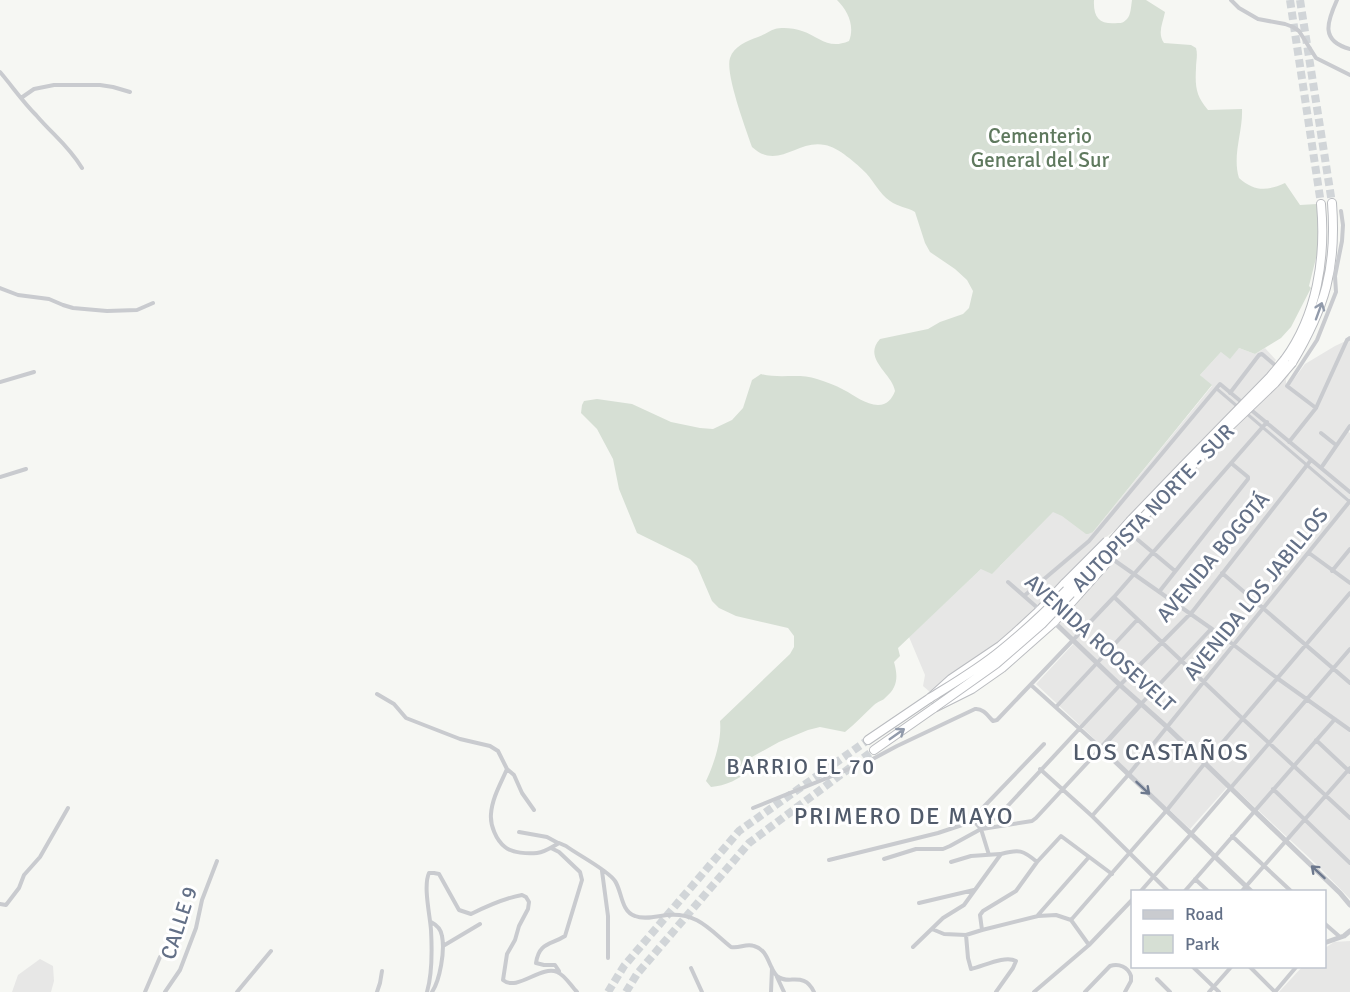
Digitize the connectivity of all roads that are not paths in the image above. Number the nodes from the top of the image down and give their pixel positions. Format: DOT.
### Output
graph roads {
  1 [pos="1231,0"];
  2 [pos="1337,0"];
  3 [pos="1350,49"];
  4 [pos="0,72"];
  5 [pos="1350,75"];
  6 [pos="130,92"];
  7 [pos="21,98"];
  8 [pos="82,168"];
  9 [pos="1332,203"];
  10 [pos="1321,204"];
  11 [pos="1341,211"];
  12 [pos="0,288"];
  13 [pos="153,303"];
  14 [pos="1349,340"];
  15 [pos="1289,361"];
  16 [pos="34,372"];
  17 [pos="1292,379"];
  18 [pos="0,382"];
  19 [pos="1217,389"];
  20 [pos="1230,393"];
  21 [pos="1316,408"];
  22 [pos="1267,422"];
  23 [pos="1263,427"];
  24 [pos="1349,429"];
  25 [pos="1321,433"];
  26 [pos="1289,442"];
  27 [pos="1336,445"];
  28 [pos="1311,460"];
  29 [pos="1231,464"];
  30 [pos="1307,464"];
  31 [pos="1321,468"];
  32 [pos="26,469"];
  33 [pos="0,477"];
  34 [pos="1350,492"];
  35 [pos="1350,501"];
  36 [pos="1131,520"];
  37 [pos="1125,537"];
  38 [pos="1138,540"];
  39 [pos="1098,548"];
  40 [pos="1350,549"];
  41 [pos="1152,553"];
  42 [pos="1309,553"];
  43 [pos="1175,571"];
  44 [pos="1332,571"];
  45 [pos="1222,573"];
  46 [pos="1133,575"];
  47 [pos="1008,582"];
  48 [pos="1350,583"];
  49 [pos="1159,592"];
  50 [pos="1350,593"];
  51 [pos="1024,596"];
  52 [pos="1114,597"];
  53 [pos="1263,609"];
  54 [pos="1040,610"];
  55 [pos="1189,614"];
  56 [pos="1137,620"];
  57 [pos="1054,622"];
  58 [pos="1211,629"];
  59 [pos="1073,640"];
  60 [pos="1161,641"];
  61 [pos="1234,646"];
  62 [pos="1306,646"];
  63 [pos="1350,649"];
  64 [pos="1181,661"];
  65 [pos="1097,663"];
  66 [pos="1333,669"];
  67 [pos="1277,678"];
  68 [pos="1204,682"];
  69 [pos="1350,683"];
  70 [pos="1030,685"];
  71 [pos="1120,685"];
  72 [pos="377,694"];
  73 [pos="930,698"];
  74 [pos="1306,699"];
  75 [pos="1141,704"];
  76 [pos="1056,707"];
  77 [pos="934,708"];
  78 [pos="1243,719"];
  79 [pos="1335,719"];
  80 [pos="1167,727"];
  81 [pos="1080,728"];
  82 [pos="1350,730"];
  83 [pos="868,740"];
  84 [pos="1316,740"];
  85 [pos="1269,743"];
  86 [pos="1044,744"];
  87 [pos="1101,748"];
  88 [pos="874,750"];
  89 [pos="1205,763"];
  90 [pos="1294,766"];
  91 [pos="507,769"];
  92 [pos="1040,769"];
  93 [pos="1349,770"];
  94 [pos="1129,774"];
  95 [pos="1231,788"];
  96 [pos="1062,789"];
  97 [pos="1273,789"];
  98 [pos="1326,796"];
  99 [pos="68,808"];
  100 [pos="753,808"];
  101 [pos="534,810"];
  102 [pos="1167,810"];
  103 [pos="1254,810"];
  104 [pos="1092,816"];
  105 [pos="1350,818"];
  106 [pos="972,819"];
  107 [pos="1304,819"];
  108 [pos="981,829"];
  109 [pos="519,832"];
  110 [pos="1191,834"];
  111 [pos="1232,836"];
  112 [pos="1285,841"];
  113 [pos="559,843"];
  114 [pos="551,848"];
  115 [pos="1130,852"];
  116 [pos="1001,854"];
  117 [pos="989,855"];
  118 [pos="1215,856"];
  119 [pos="1089,857"];
  120 [pos="884,859"];
  121 [pos="829,860"];
  122 [pos="217,861"];
  123 [pos="951,862"];
  124 [pos="1037,862"];
  125 [pos="1350,862"];
  126 [pos="1264,865"];
  127 [pos="602,870"];
  128 [pos="1112,874"];
  129 [pos="1153,877"];
  130 [pos="1195,879"];
  131 [pos="1246,886"];
  132 [pos="975,889"];
  133 [pos="1141,890"];
  134 [pos="1168,890"];
  135 [pos="1185,890"];
  136 [pos="1208,890"];
  137 [pos="1242,890"];
  138 [pos="1251,890"];
  139 [pos="1291,890"];
  140 [pos="1131,901"];
  141 [pos="919,903"];
  142 [pos="0,904"];
  143 [pos="1128,905"];
  144 [pos="1350,905"];
  145 [pos="1131,908"];
  146 [pos="1038,916"];
  147 [pos="1071,920"];
  148 [pos="430,921"];
  149 [pos="480,924"];
  150 [pos="1326,925"];
  151 [pos="932,929"];
  152 [pos="982,930"];
  153 [pos="1350,931"];
  154 [pos="966,935"];
  155 [pos="1350,936"];
  156 [pos="1340,937"];
  157 [pos="1326,942"];
  158 [pos="1089,945"];
  159 [pos="442,947"];
  160 [pos="913,947"];
  161 [pos="271,951"];
  162 [pos="160,957"];
  163 [pos="608,958"];
  164 [pos="772,967"];
  165 [pos="691,968"];
  166 [pos="1194,968"];
  167 [pos="1230,968"];
  168 [pos="1251,968"];
  169 [pos="1295,968"];
  170 [pos="382,971"];
  171 [pos="559,972"];
  172 [pos="777,976"];
  173 [pos="1157,979"];
  174 [pos="1214,986"];
  175 [pos="145,992"];
  176 [pos="165,992"];
  177 [pos="237,992"];
  178 [pos="377,992"];
  179 [pos="427,992"];
  180 [pos="432,992"];
  181 [pos="577,992"];
  182 [pos="702,992"];
  183 [pos="771,992"];
  184 [pos="784,992"];
  185 [pos="814,992"];
  186 [pos="996,992"];
  187 [pos="1034,992"];
  188 [pos="1085,992"];
  189 [pos="1125,992"];
  190 [pos="1170,992"];
  191 [pos="1209,992"];
  192 [pos="1219,992"];
  193 [pos="1275,992"];
  1 -- 5 [label="street"];
  2 -- 3 [label="street"];
  4 -- 7 [label="street"];
  6 -- 7 [label="street"];
  7 -- 8 [label="street"];
  15 -- 9 [label="highway, AUTOPISTA NORTE - SUR, one-way"];
  10 -- 15 [label="highway, AUTOPISTA NORTE - SUR"];
  11 -- 17 [label="street"];
  12 -- 13 [label="street"];
  14 -- 21 [label="street"];
  15 -- 36 [label="highway, AUTOPISTA NORTE - SUR, bridge"];
  15 -- 37 [label="highway, AUTOPISTA NORTE - SUR, bridge"];
  16 -- 18 [label="street"];
  17 -- 20 [label="street"];
  17 -- 21 [label="street"];
  19 -- 20 [label="street"];
  19 -- 23 [label="street"];
  19 -- 51 [label="street"];
  20 -- 22 [label="street"];
  21 -- 26 [label="street"];
  22 -- 23 [label="street"];
  22 -- 26 [label="street"];
  23 -- 29 [label="street"];
  23 -- 30 [label="street"];
  24 -- 27 [label="street"];
  25 -- 27 [label="street"];
  26 -- 28 [label="street"];
  27 -- 31 [label="street"];
  28 -- 30 [label="street, AVENIDA BOGOTÁ"];
  28 -- 31 [label="street"];
  29 -- 41 [label="street"];
  29 -- 43 [label="street"];
  30 -- 35 [label="street"];
  30 -- 45 [label="street, AVENIDA BOGOTÁ"];
  31 -- 34 [label="street"];
  32 -- 33 [label="street"];
  35 -- 42 [label="street, AVENIDA LOS JABILLOS"];
  36 -- 54 [label="highway, bridge"];
  36 -- 73 [label="highway, AUTOPISTA NORTE - SUR, bridge"];
  37 -- 57 [label="highway, bridge"];
  37 -- 77 [label="highway, AUTOPISTA NORTE - SUR, bridge"];
  38 -- 41 [label="street"];
  39 -- 46 [label="street"];
  40 -- 44 [label="street"];
  41 -- 43 [label="street"];
  41 -- 46 [label="street"];
  42 -- 44 [label="street"];
  42 -- 53 [label="street, AVENIDA LOS JABILLOS"];
  43 -- 49 [label="street"];
  44 -- 48 [label="street"];
  45 -- 53 [label="street"];
  45 -- 55 [label="street, AVENIDA BOGOTÁ"];
  46 -- 49 [label="street"];
  46 -- 52 [label="street"];
  47 -- 51 [label="street, AVENIDA ROOSEVELT"];
  49 -- 55 [label="street"];
  50 -- 62 [label="street"];
  51 -- 54 [label="street, AVENIDA ROOSEVELT"];
  52 -- 56 [label="street"];
  52 -- 59 [label="street"];
  53 -- 61 [label="street, AVENIDA LOS JABILLOS"];
  53 -- 62 [label="street"];
  54 -- 57 [label="street, AVENIDA ROOSEVELT"];
  54 -- 73 [label="highway, bridge"];
  55 -- 58 [label="street"];
  55 -- 60 [label="street, AVENIDA BOGOTÁ"];
  56 -- 60 [label="street"];
  56 -- 65 [label="street"];
  57 -- 59 [label="street, AVENIDA ROOSEVELT"];
  57 -- 77 [label="highway, bridge"];
  58 -- 61 [label="street"];
  58 -- 64 [label="street"];
  59 -- 65 [label="street, AVENIDA ROOSEVELT"];
  59 -- 70 [label="street"];
  60 -- 64 [label="street"];
  60 -- 71 [label="street, AVENIDA BOGOTÁ"];
  61 -- 67 [label="street"];
  61 -- 68 [label="street, AVENIDA LOS JABILLOS"];
  62 -- 66 [label="street"];
  62 -- 67 [label="street"];
  63 -- 66 [label="street"];
  64 -- 68 [label="street"];
  64 -- 75 [label="street"];
  65 -- 71 [label="street, AVENIDA ROOSEVELT"];
  65 -- 76 [label="street"];
  66 -- 69 [label="street"];
  66 -- 74 [label="street"];
  67 -- 74 [label="street"];
  67 -- 78 [label="street"];
  68 -- 78 [label="street"];
  68 -- 80 [label="street, AVENIDA LOS JABILLOS"];
  70 -- 76 [label="street"];
  70 -- 100 [label="street"];
  71 -- 75 [label="street, AVENIDA ROOSEVELT"];
  71 -- 81 [label="street, AVENIDA BOGOTÁ"];
  72 -- 91 [label="street"];
  73 -- 83 [label="highway, AUTOPISTA NORTE - SUR"];
  74 -- 79 [label="street"];
  74 -- 85 [label="street"];
  75 -- 80 [label="street, AVENIDA ROOSEVELT"];
  75 -- 87 [label="street"];
  76 -- 81 [label="street"];
  88 -- 77 [label="highway, AUTOPISTA NORTE - SUR, one-way"];
  78 -- 85 [label="street"];
  78 -- 89 [label="street"];
  79 -- 82 [label="street"];
  79 -- 84 [label="street"];
  80 -- 89 [label="street, AVENIDA ROOSEVELT"];
  80 -- 94 [label="street, AVENIDA LOS JABILLOS"];
  81 -- 87 [label="street"];
  81 -- 92 [label="street, AVENIDA BOGOTÁ"];
  84 -- 90 [label="street"];
  84 -- 93 [label="street"];
  85 -- 90 [label="street"];
  85 -- 95 [label="street"];
  86 -- 106 [label="street"];
  87 -- 94 [label="street"];
  87 -- 96 [label="street"];
  89 -- 95 [label="street, AVENIDA ROOSEVELT"];
  89 -- 102 [label="street"];
  90 -- 97 [label="street"];
  90 -- 98 [label="street"];
  91 -- 101 [label="street"];
  91 -- 114 [label="street"];
  92 -- 96 [label="street"];
  92 -- 108 [label="street, AVENIDA BOGOTÁ"];
  93 -- 98 [label="street"];
  94 -- 102 [label="street, one-way"];
  94 -- 104 [label="street, AVENIDA LOS JABILLOS"];
  95 -- 103 [label="street, AVENIDA ROOSEVELT"];
  95 -- 110 [label="street"];
  96 -- 104 [label="street"];
  96 -- 108 [label="street"];
  97 -- 103 [label="street"];
  97 -- 107 [label="street"];
  98 -- 105 [label="street"];
  98 -- 107 [label="street"];
  99 -- 142 [label="street"];
  102 -- 110 [label="street"];
  102 -- 115 [label="street"];
  103 -- 111 [label="street"];
  103 -- 112 [label="street, AVENIDA ROOSEVELT"];
  104 -- 115 [label="street"];
  106 -- 108 [label="street"];
  106 -- 121 [label="street"];
  107 -- 112 [label="street"];
  107 -- 125 [label="street"];
  108 -- 117 [label="street"];
  108 -- 120 [label="street, AVENIDA BOGOTÁ"];
  109 -- 113 [label="street"];
  110 -- 118 [label="street"];
  110 -- 129 [label="street"];
  111 -- 118 [label="street"];
  111 -- 126 [label="street"];
  112 -- 126 [label="street"];
  144 -- 112 [label="street, AVENIDA ROOSEVELT, one-way"];
  113 -- 114 [label="street"];
  113 -- 127 [label="street"];
  114 -- 171 [label="street"];
  115 -- 128 [label="street"];
  115 -- 129 [label="street"];
  116 -- 117 [label="street"];
  116 -- 124 [label="street"];
  116 -- 132 [label="street"];
  117 -- 123 [label="street"];
  118 -- 130 [label="street"];
  118 -- 131 [label="street"];
  119 -- 124 [label="street"];
  119 -- 128 [label="street"];
  119 -- 146 [label="street"];
  122 -- 176 [label="street, CALLE 9"];
  124 -- 152 [label="street"];
  126 -- 131 [label="street"];
  126 -- 139 [label="street"];
  127 -- 163 [label="street"];
  127 -- 164 [label="street"];
  128 -- 147 [label="street"];
  129 -- 133 [label="street"];
  129 -- 134 [label="street"];
  130 -- 135 [label="street"];
  130 -- 136 [label="street"];
  131 -- 137 [label="street"];
  131 -- 138 [label="street"];
  132 -- 141 [label="street"];
  132 -- 151 [label="street"];
  140 -- 143 [label="street"];
  143 -- 145 [label="street"];
  143 -- 158 [label="street"];
  146 -- 147 [label="street"];
  146 -- 152 [label="street"];
  147 -- 158 [label="street"];
  148 -- 159 [label="street"];
  148 -- 171 [label="street"];
  148 -- 179 [label="street"];
  149 -- 159 [label="street"];
  150 -- 156 [label="street"];
  151 -- 154 [label="street"];
  151 -- 160 [label="street"];
  152 -- 154 [label="street"];
  153 -- 156 [label="street"];
  154 -- 186 [label="street"];
  155 -- 156 [label="street"];
  156 -- 157 [label="street"];
  158 -- 187 [label="street"];
  159 -- 180 [label="street"];
  161 -- 177 [label="street"];
  162 -- 175 [label="street"];
  164 -- 172 [label="street"];
  164 -- 183 [label="street"];
  165 -- 182 [label="street"];
  166 -- 174 [label="street"];
  167 -- 174 [label="street"];
  168 -- 193 [label="street"];
  169 -- 193 [label="street"];
  170 -- 178 [label="street"];
  171 -- 181 [label="street"];
  172 -- 184 [label="street"];
  172 -- 185 [label="street"];
  173 -- 190 [label="street"];
  174 -- 191 [label="street"];
  174 -- 192 [label="street"];
  188 -- 189 [label="street"];
}
